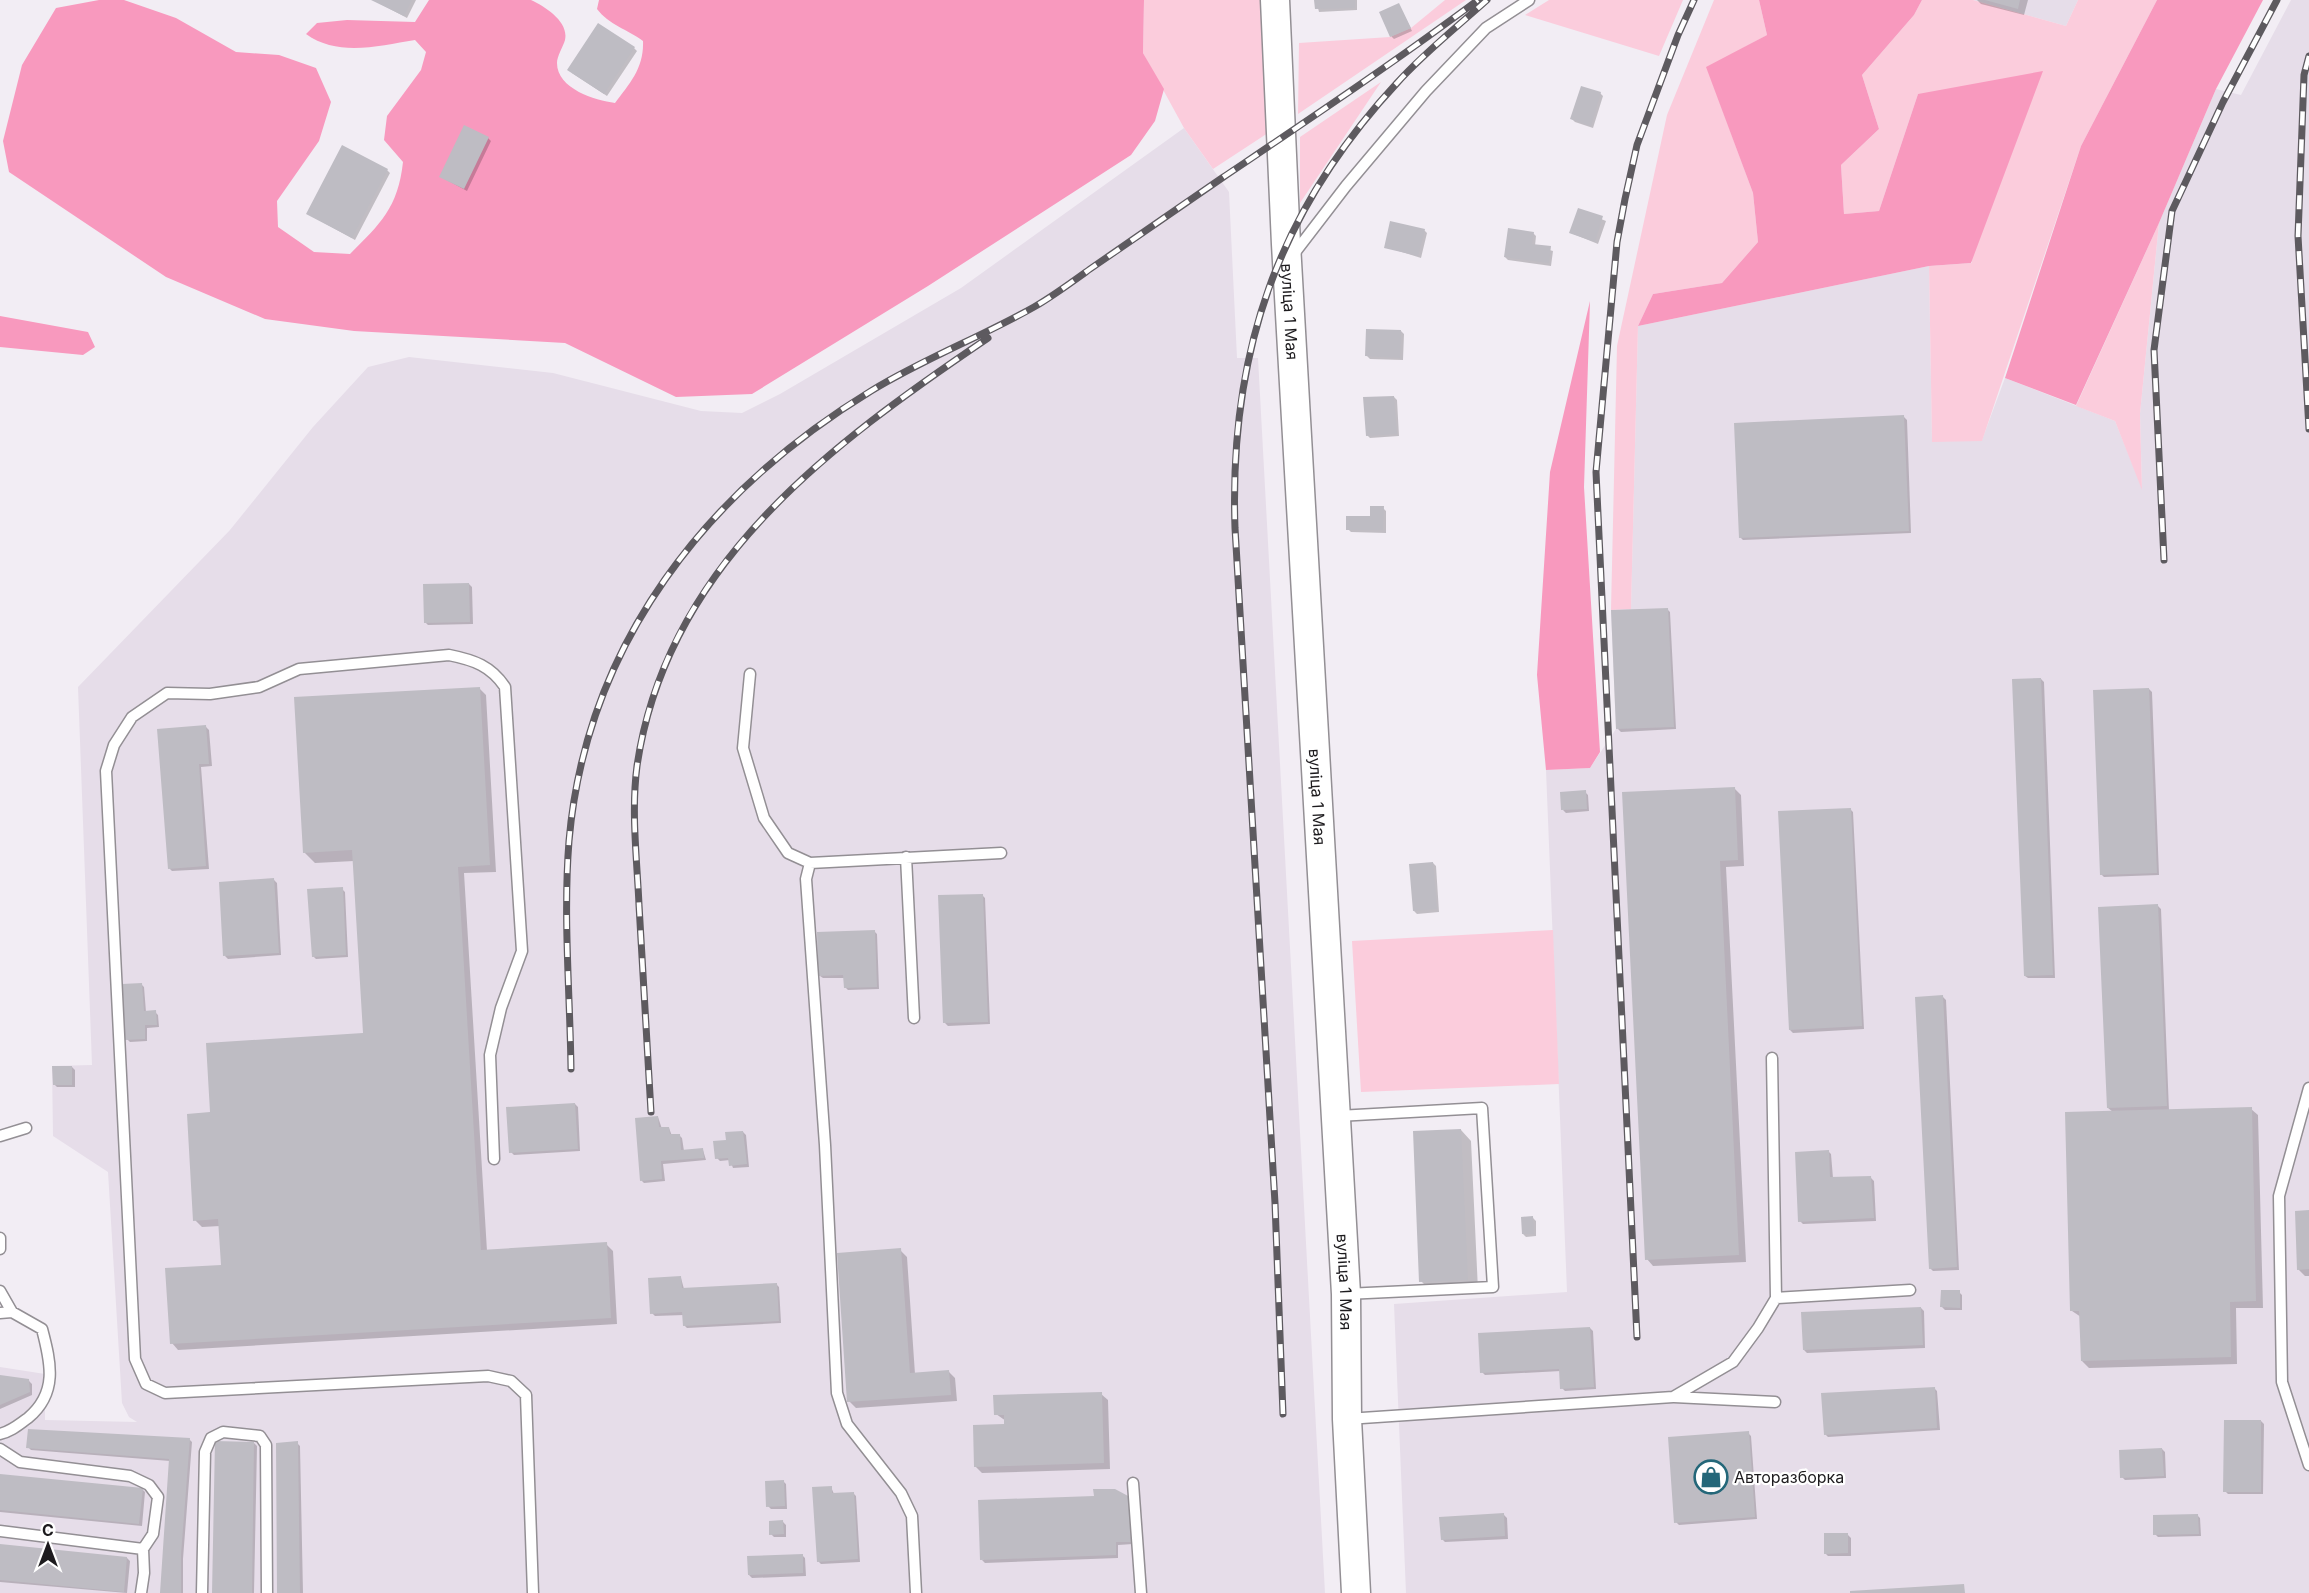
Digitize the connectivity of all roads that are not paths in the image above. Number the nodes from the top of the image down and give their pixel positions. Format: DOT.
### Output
graph roads {
  1 [pos="1275,0"];
  2 [pos="1529,0"];
  3 [pos="1288,262"];
  4 [pos="750,674"];
  5 [pos="1000,853"];
  6 [pos="906,857"];
  7 [pos="810,862"];
  8 [pos="914,1018"];
  9 [pos="1772,1058"];
  10 [pos="2309,1088"];
  11 [pos="1336,1117"];
  12 [pos="26,1128"];
  13 [pos="0,1136"];
  14 [pos="494,1160"];
  15 [pos="0,1238"];
  16 [pos="0,1249"];
  17 [pos="1910,1290"];
  18 [pos="0,1291"];
  19 [pos="1346,1294"];
  20 [pos="1776,1298"];
  21 [pos="0,1312"];
  22 [pos="12,1312"];
  23 [pos="1673,1397"];
  24 [pos="1775,1402"];
  25 [pos="1347,1419"];
  26 [pos="0,1434"];
  27 [pos="0,1449"];
  28 [pos="2309,1465"];
  29 [pos="1133,1483"];
  30 [pos="0,1531"];
  31 [pos="143,1549"];
  32 [pos="141,1593"];
  33 [pos="202,1593"];
  34 [pos="267,1593"];
  35 [pos="533,1593"];
  36 [pos="916,1593"];
  37 [pos="1141,1593"];
  38 [pos="1356,1593"];
  1 -- 3 [label="street, вуліца 1 Мая"];
  2 -- 3 [label="lane"];
  3 -- 11 [label="street, вуліца 1 Мая"];
  4 -- 7 [label="lane"];
  5 -- 6 [label="lane"];
  6 -- 7 [label="lane"];
  6 -- 8 [label="lane"];
  7 -- 36 [label="lane"];
  9 -- 20 [label="lane"];
  10 -- 28 [label="lane"];
  11 -- 19 [label="street, вуліца 1 Мая"];
  11 -- 19 [label="lane"];
  12 -- 13 [label="lane"];
  14 -- 35 [label="lane"];
  15 -- 16 [label="lane"];
  17 -- 20 [label="lane"];
  18 -- 22 [label="lane"];
  19 -- 25 [label="street, вуліца 1 Мая"];
  20 -- 23 [label="lane"];
  21 -- 22 [label="lane"];
  22 -- 26 [label="lane"];
  23 -- 24 [label="lane"];
  23 -- 25 [label="lane"];
  25 -- 38 [label="street, вуліца 1 Мая"];
  27 -- 31 [label="lane"];
  29 -- 37 [label="lane"];
  30 -- 31 [label="lane"];
  31 -- 32 [label="lane"];
  33 -- 34 [label="lane"];
}
